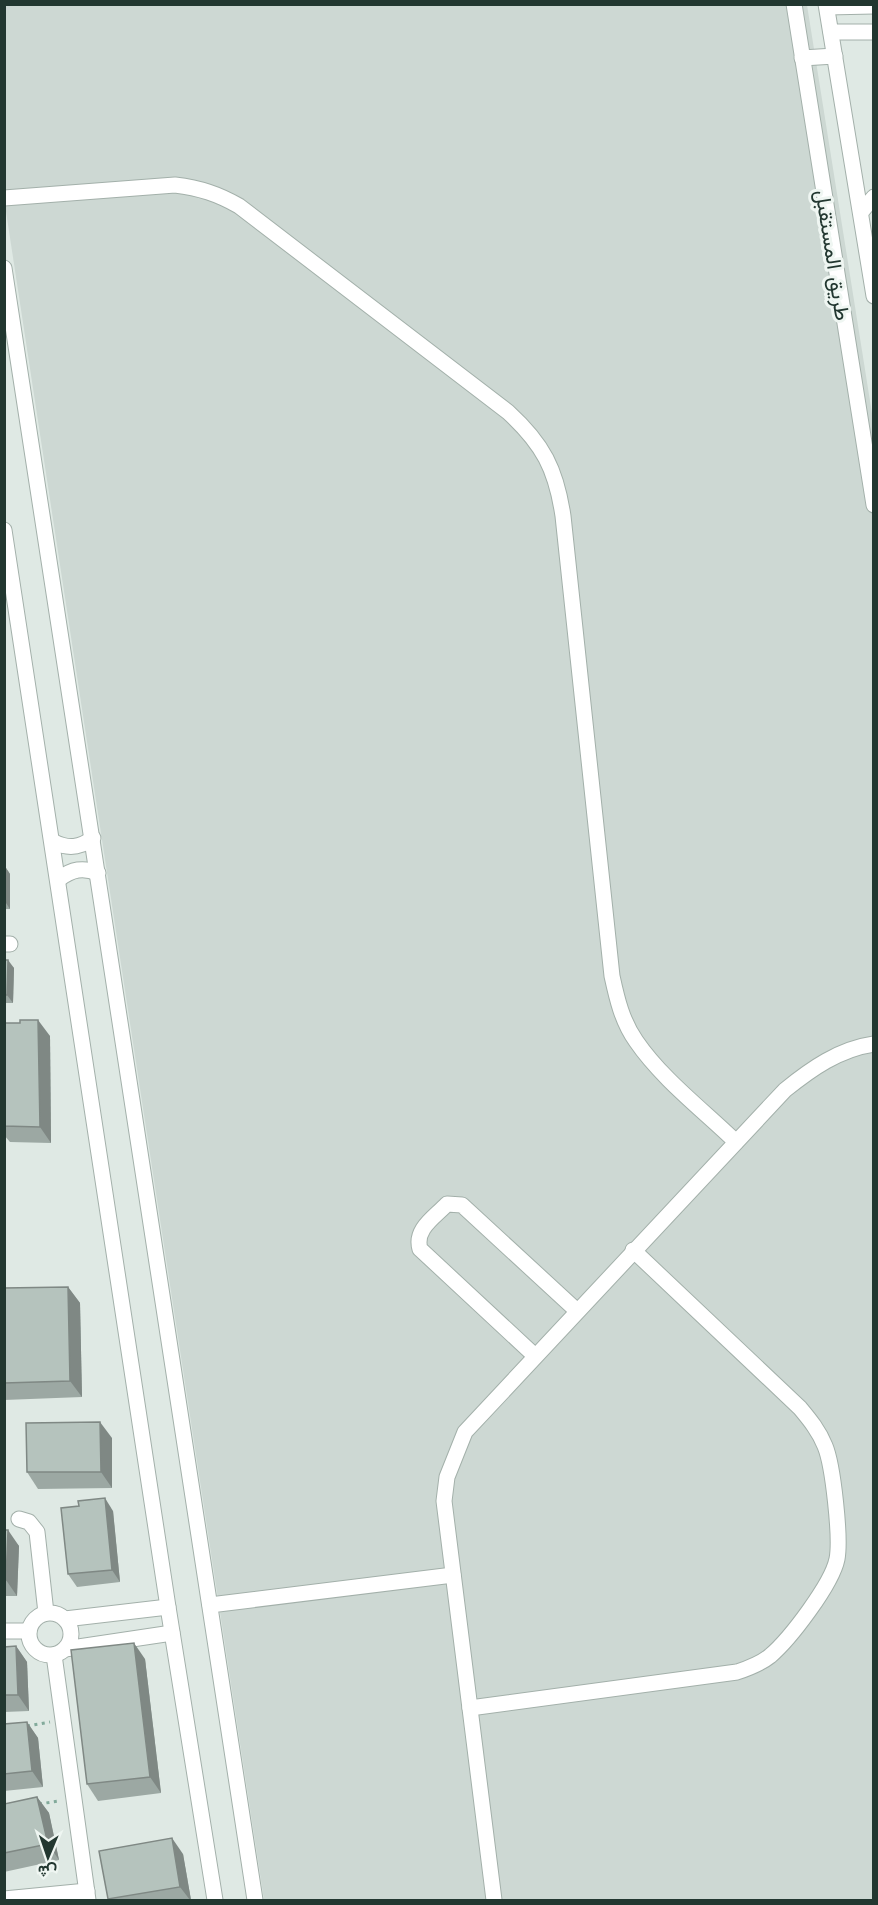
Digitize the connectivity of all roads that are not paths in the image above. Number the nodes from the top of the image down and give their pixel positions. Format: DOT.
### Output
graph roads {
  1 [pos="794,4"];
  2 [pos="826,6"];
  3 [pos="873,6"];
  4 [pos="831,32"];
  5 [pos="873,32"];
  6 [pos="835,56"];
  7 [pos="802,58"];
  8 [pos="873,197"];
  9 [pos="4,198"];
  10 [pos="861,212"];
  11 [pos="4,268"];
  12 [pos="873,296"];
  13 [pos="873,505"];
  14 [pos="4,530"];
  15 [pos="7,562"];
  16 [pos="93,838"];
  17 [pos="54,842"];
  18 [pos="98,873"];
  19 [pos="59,879"];
  20 [pos="873,1044"];
  21 [pos="736,1142"];
  22 [pos="633,1250"];
  23 [pos="576,1310"];
  24 [pos="534,1355"];
  25 [pos="19,1519"];
  26 [pos="453,1575"];
  27 [pos="210,1605"];
  28 [pos="168,1607"];
  29 [pos="46,1613"];
  30 [pos="65,1618"];
  31 [pos="4,1631"];
  32 [pos="29,1631"];
  33 [pos="172,1633"];
  34 [pos="59,1652"];
  35 [pos="470,1708"];
  36 [pos="88,1896"];
  37 [pos="4,1899"];
  38 [pos="215,1900"];
  39 [pos="255,1900"];
  40 [pos="494,1900"];
  1 -- 7 [label="street, طريق المستقبل"];
  2 -- 3 [label="street"];
  2 -- 4 [label="street, طريق المستقبل"];
  4 -- 5 [label="street"];
  4 -- 6 [label="street, طريق المستقبل"];
  6 -- 7 [label="street"];
  6 -- 10 [label="street, طريق المستقبل"];
  7 -- 13 [label="street, طريق المستقبل"];
  8 -- 10 [label="street"];
  9 -- 21 [label="street"];
  10 -- 12 [label="street, طريق المستقبل"];
  11 -- 16 [label="street"];
  14 -- 15 [label="street"];
  15 -- 17 [label="street"];
  16 -- 17 [label="street"];
  16 -- 18 [label="street"];
  17 -- 19 [label="street"];
  18 -- 19 [label="street"];
  18 -- 27 [label="street"];
  19 -- 28 [label="street"];
  20 -- 21 [label="street"];
  21 -- 22 [label="street"];
  22 -- 23 [label="street"];
  22 -- 35 [label="street"];
  23 -- 24 [label="street"];
  23 -- 24 [label="street"];
  24 -- 26 [label="street"];
  25 -- 29 [label="street"];
  26 -- 27 [label="street"];
  26 -- 35 [label="street"];
  27 -- 39 [label="street"];
  28 -- 30 [label="street"];
  28 -- 33 [label="street"];
  29 -- 30 [label="street"];
  29 -- 32 [label="street"];
  30 -- 34 [label="street"];
  31 -- 32 [label="street"];
  32 -- 34 [label="street"];
  33 -- 34 [label="street"];
  33 -- 38 [label="street"];
  34 -- 36 [label="street"];
  35 -- 40 [label="street"];
  36 -- 37 [label="street"];
}
